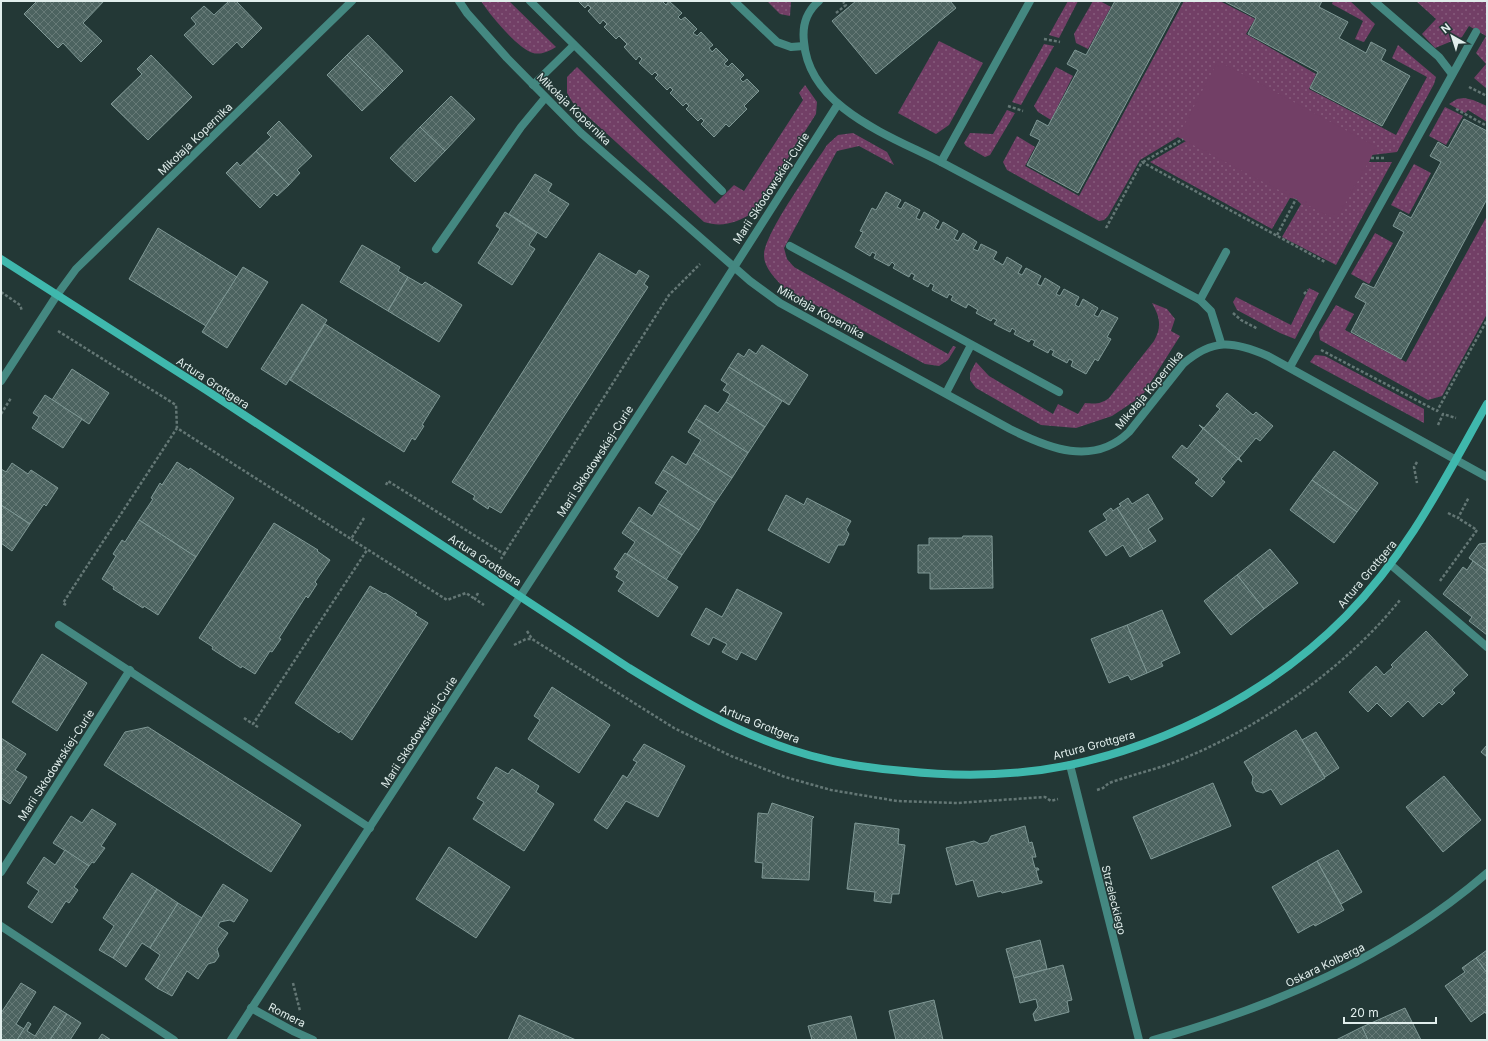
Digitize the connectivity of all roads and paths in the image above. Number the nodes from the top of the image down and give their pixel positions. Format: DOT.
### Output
graph roads {
  1 [pos="352,1"];
  2 [pos="459,1"];
  3 [pos="530,1"];
  4 [pos="734,1"];
  5 [pos="818,1"];
  6 [pos="1030,1"];
  7 [pos="1374,1"];
  8 [pos="843,2"];
  9 [pos="831,18"];
  10 [pos="1476,32"];
  11 [pos="1044,39"];
  12 [pos="1060,42"];
  13 [pos="574,45"];
  14 [pos="804,46"];
  15 [pos="1452,74"];
  16 [pos="533,85"];
  17 [pos="545,98"];
  18 [pos="1438,99"];
  19 [pos="838,104"];
  20 [pos="1008,106"];
  21 [pos="1023,111"];
  22 [pos="1487,126"];
  23 [pos="1183,139"];
  24 [pos="1371,158"];
  25 [pos="1385,158"];
  26 [pos="941,162"];
  27 [pos="1142,162"];
  28 [pos="722,191"];
  29 [pos="1296,199"];
  30 [pos="1112,232"];
  31 [pos="1277,235"];
  32 [pos="790,246"];
  33 [pos="436,249"];
  34 [pos="714,251"];
  35 [pos="1226,252"];
  36 [pos="1,259"];
  37 [pos="733,267"];
  38 [pos="1343,272"];
  39 [pos="1208,285"];
  40 [pos="1,292"];
  41 [pos="57,295"];
  42 [pos="1200,300"];
  43 [pos="20,316"];
  44 [pos="1487,320"];
  45 [pos="1260,330"];
  46 [pos="56,332"];
  47 [pos="1222,343"];
  48 [pos="971,344"];
  49 [pos="1302,346"];
  50 [pos="1290,368"];
  51 [pos="1,381"];
  52 [pos="1059,392"];
  53 [pos="946,393"];
  54 [pos="14,394"];
  55 [pos="1487,404"];
  56 [pos="1437,411"];
  57 [pos="1,414"];
  58 [pos="1443,414"];
  59 [pos="1458,419"];
  60 [pos="1438,426"];
  61 [pos="177,428"];
  62 [pos="1457,459"];
  63 [pos="1417,461"];
  64 [pos="1487,477"];
  65 [pos="1417,488"];
  66 [pos="383,489"];
  67 [pos="1469,497"];
  68 [pos="1444,511"];
  69 [pos="366,514"];
  70 [pos="351,539"];
  71 [pos="367,550"];
  72 [pos="504,554"];
  73 [pos="498,564"];
  74 [pos="1390,566"];
  75 [pos="479,592"];
  76 [pos="520,596"];
  77 [pos="475,598"];
  78 [pos="484,605"];
  79 [pos="68,606"];
  80 [pos="59,625"];
  81 [pos="1487,647"];
  82 [pos="130,670"];
  83 [pos="244,718"];
  84 [pos="253,724"];
  85 [pos="258,727"];
  86 [pos="1070,765"];
  87 [pos="370,828"];
  88 [pos="1,872"];
  89 [pos="1487,874"];
  90 [pos="1,926"];
  91 [pos="251,1008"];
  92 [pos="174,1040"];
  93 [pos="231,1040"];
  94 [pos="314,1040"];
  95 [pos="1139,1040"];
  96 [pos="1153,1040"];
  1 -- 41 [label="street, Mikołaja Kopernika"];
  2 -- 16 [label="street, Mikołaja Kopernika"];
  3 -- 13 [label="street"];
  4 -- 14 [label="street"];
  5 -- 14 [label="street"];
  6 -- 26 [label="street"];
  7 -- 15 [label="street"];
  8 -- 9 [label="path"];
  10 -- 15 [label="street"];
  11 -- 12 [label="path"];
  13 -- 16 [label="street"];
  13 -- 28 [label="street"];
  14 -- 19 [label="street"];
  15 -- 18 [label="street"];
  16 -- 17 [label="street, Mikołaja Kopernika"];
  17 -- 33 [label="street"];
  17 -- 34 [label="street, Mikołaja Kopernika"];
  18 -- 22 [label="path"];
  18 -- 38 [label="street"];
  19 -- 26 [label="street"];
  19 -- 37 [label="street, Marii Skłodowskiej-Curie"];
  20 -- 21 [label="path"];
  23 -- 27 [label="path"];
  24 -- 25 [label="path"];
  26 -- 42 [label="street"];
  27 -- 30 [label="path"];
  27 -- 31 [label="path"];
  29 -- 31 [label="path"];
  31 -- 38 [label="path"];
  32 -- 48 [label="street"];
  34 -- 37 [label="street, Mikołaja Kopernika"];
  34 -- 72 [label="path"];
  35 -- 39 [label="street"];
  36 -- 41 [label="street, Artura Grottgera"];
  37 -- 53 [label="street, Mikołaja Kopernika"];
  37 -- 76 [label="street, Marii Skłodowskiej-Curie"];
  38 -- 49 [label="street"];
  39 -- 42 [label="street"];
  39 -- 45 [label="path"];
  40 -- 43 [label="path"];
  41 -- 51 [label="street, Mikołaja Kopernika"];
  41 -- 76 [label="street, Artura Grottgera"];
  42 -- 47 [label="street"];
  44 -- 56 [label="path"];
  46 -- 61 [label="path"];
  47 -- 50 [label="street"];
  47 -- 53 [label="street, Mikołaja Kopernika"];
  48 -- 52 [label="street"];
  48 -- 53 [label="street"];
  49 -- 50 [label="street"];
  49 -- 56 [label="path"];
  50 -- 62 [label="street"];
  54 -- 57 [label="path"];
  55 -- 62 [label="street, Artura Grottgera"];
  56 -- 58 [label="path"];
  58 -- 59 [label="path"];
  58 -- 60 [label="path"];
  61 -- 70 [label="path"];
  61 -- 79 [label="path"];
  62 -- 64 [label="street"];
  62 -- 74 [label="street, Artura Grottgera"];
  63 -- 65 [label="path"];
  66 -- 72 [label="path"];
  67 -- 68 [label="path"];
  69 -- 70 [label="path"];
  70 -- 71 [label="path"];
  71 -- 77 [label="path"];
  71 -- 84 [label="path"];
  72 -- 73 [label="path"];
  74 -- 81 [label="street"];
  74 -- 86 [label="street, Artura Grottgera"];
  75 -- 77 [label="path"];
  76 -- 86 [label="street, Artura Grottgera"];
  76 -- 87 [label="street, Marii Skłodowskiej-Curie"];
  77 -- 78 [label="path"];
  80 -- 82 [label="street"];
  82 -- 87 [label="street"];
  82 -- 88 [label="street, Marii Skłodowskiej-Curie"];
  83 -- 84 [label="path"];
  84 -- 85 [label="path"];
  86 -- 95 [label="street, Strzeleckiego"];
  87 -- 91 [label="street, Marii Skłodowskiej-Curie"];
  89 -- 96 [label="street, Oskara Kolberga"];
  90 -- 92 [label="street"];
  91 -- 93 [label="street, Marii Skłodowskiej-Curie"];
  91 -- 94 [label="street, Romera"];
}
